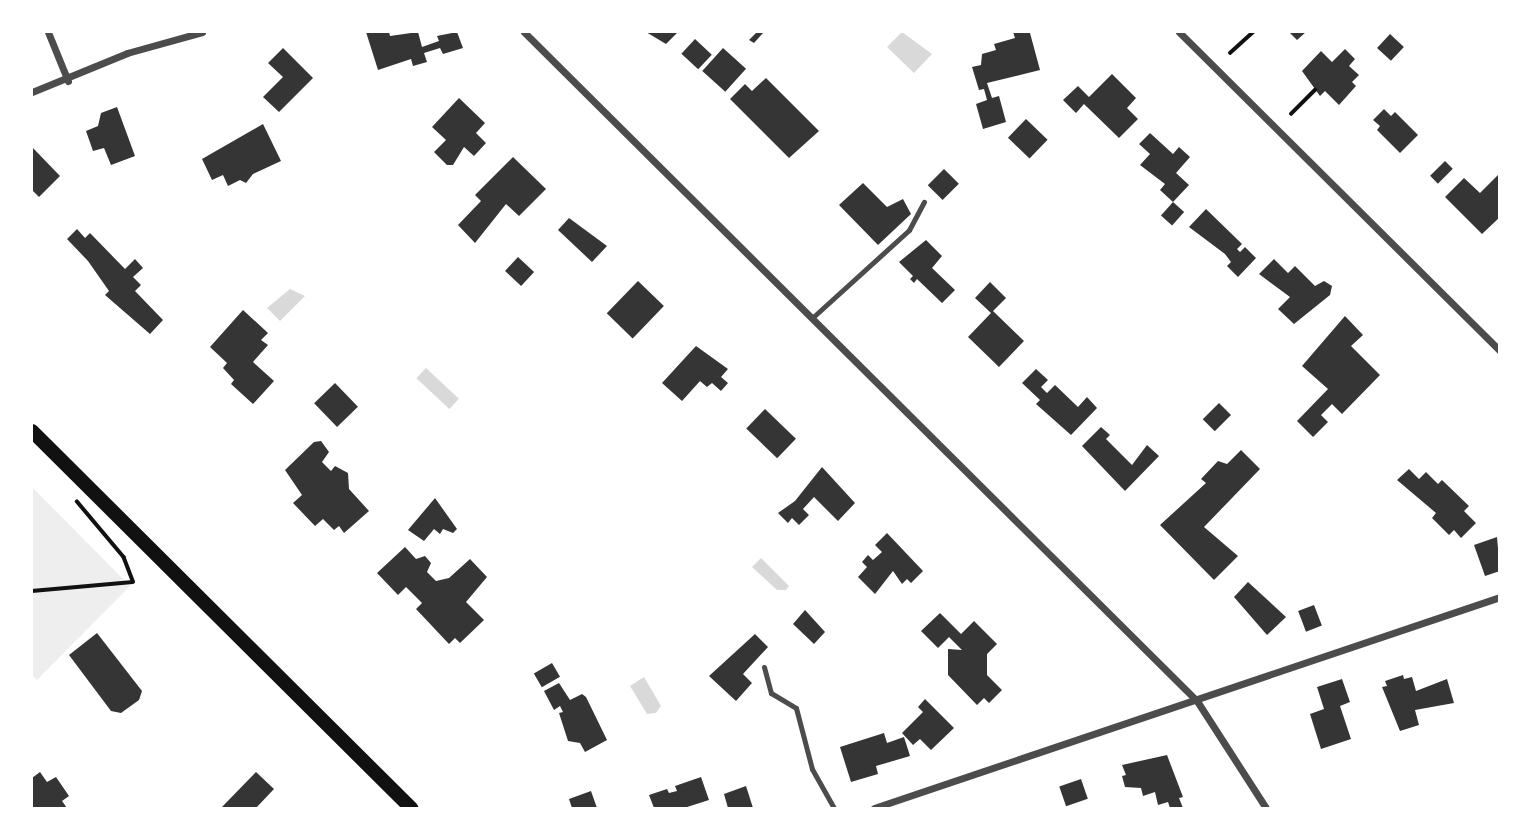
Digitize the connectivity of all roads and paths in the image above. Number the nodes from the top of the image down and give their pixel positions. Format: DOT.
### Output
graph roads {
  1 [pos="48,32"];
  2 [pos="202,32"];
  3 [pos="524,32"];
  4 [pos="1178,32"];
  5 [pos="1252,32"];
  6 [pos="1230,53"];
  7 [pos="68,80"];
  8 [pos="1315,90"];
  9 [pos="32,92"];
  10 [pos="1291,114"];
  11 [pos="925,202"];
  12 [pos="812,318"];
  13 [pos="1500,351"];
  14 [pos="32,431"];
  15 [pos="74,498"];
  16 [pos="32,591"];
  17 [pos="1500,597"];
  18 [pos="764,667"];
  19 [pos="1196,701"];
  20 [pos="411,808"];
  21 [pos="834,808"];
  22 [pos="874,808"];
  23 [pos="1266,808"];
  1 -- 7 [label="street"];
  2 -- 7 [label="street"];
  3 -- 12 [label="street"];
  4 -- 13 [label="street"];
  5 -- 6 [label="path"];
  7 -- 9 [label="street"];
  8 -- 10 [label="path"];
  11 -- 12 [label="lane"];
  12 -- 19 [label="street"];
  14 -- 20 [label="main road"];
  15 -- 16 [label="path"];
  17 -- 19 [label="street"];
  18 -- 21 [label="lane"];
  19 -- 22 [label="street"];
  19 -- 23 [label="street"];
}
